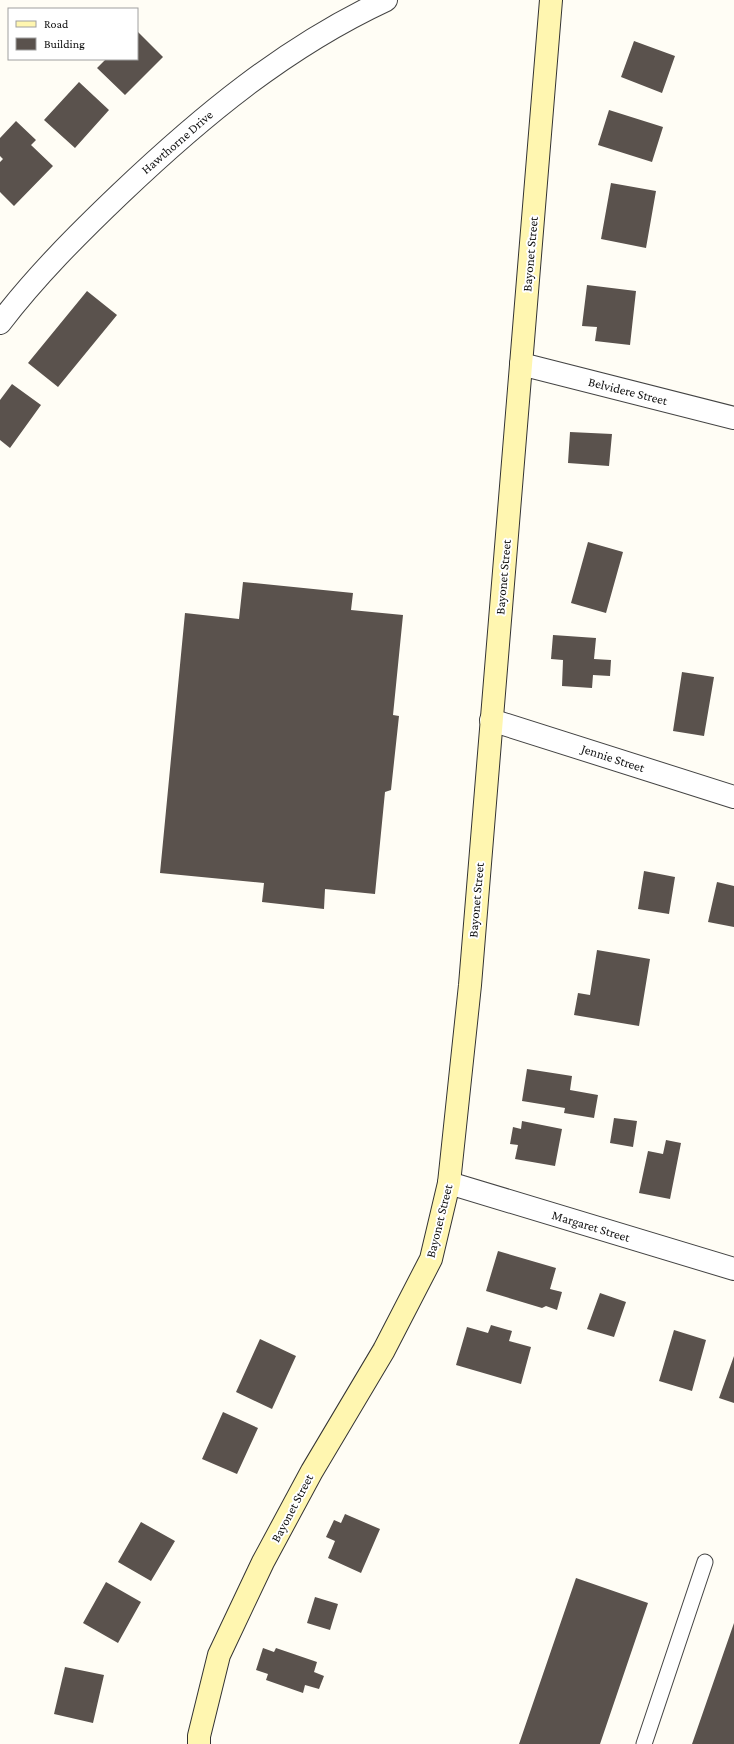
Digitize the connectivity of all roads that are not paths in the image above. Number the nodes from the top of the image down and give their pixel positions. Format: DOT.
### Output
graph roads {
  1 [pos="386,0"];
  2 [pos="551,0"];
  3 [pos="0,323"];
  4 [pos="521,364"];
  5 [pos="734,418"];
  6 [pos="492,720"];
  7 [pos="734,797"];
  8 [pos="449,1183"];
  9 [pos="734,1269"];
  10 [pos="705,1562"];
  11 [pos="199,1744"];
  12 [pos="644,1744"];
  1 -- 3 [label="street, Hawthorne Drive"];
  2 -- 4 [label="street, Bayonet Street"];
  4 -- 5 [label="street, Belvidere Street"];
  4 -- 6 [label="street, Bayonet Street"];
  6 -- 7 [label="street, Jennie Street"];
  6 -- 8 [label="street, Bayonet Street"];
  8 -- 9 [label="street, Margaret Street"];
  8 -- 11 [label="street, Bayonet Street"];
  10 -- 12 [label="lane"];
}
